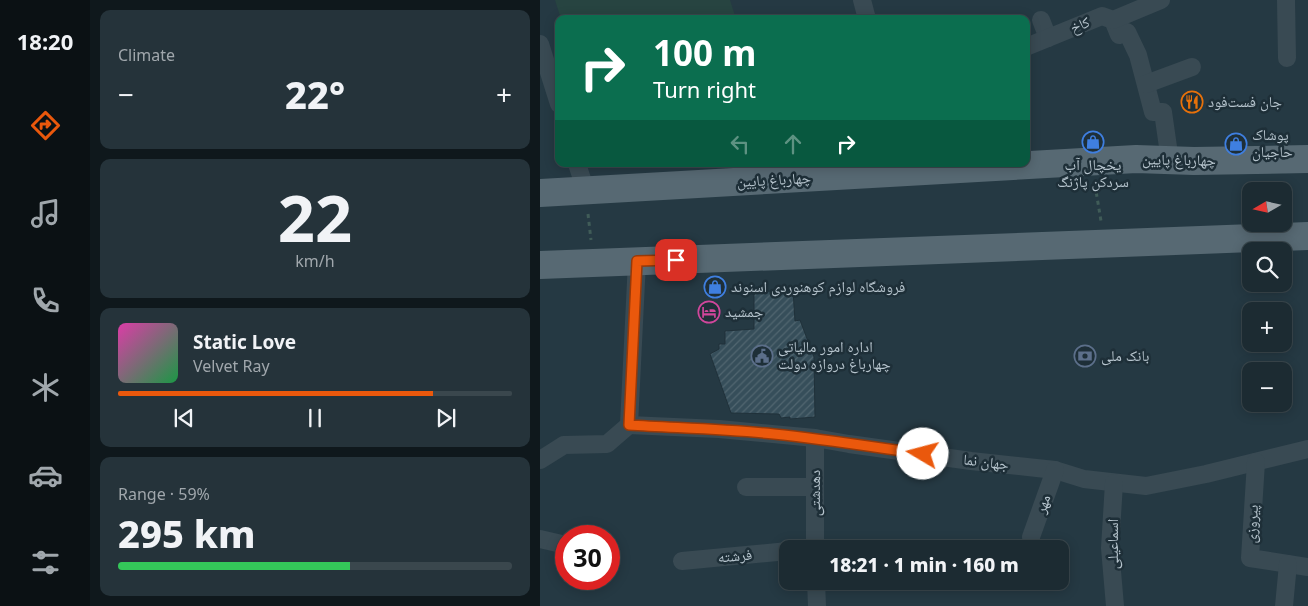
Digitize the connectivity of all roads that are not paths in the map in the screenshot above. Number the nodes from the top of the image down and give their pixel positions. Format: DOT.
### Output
graph roads {
  1 [pos="862,0"];
  2 [pos="1162,0"];
  3 [pos="1286,0"];
  4 [pos="866,15"];
  5 [pos="1041,20"];
  6 [pos="1113,20"];
  7 [pos="1048,38"];
  8 [pos="540,44"];
  9 [pos="1030,45"];
  10 [pos="1287,58"];
  11 [pos="1192,67"];
  12 [pos="1146,84"];
  13 [pos="555,91"];
  14 [pos="1308,159"];
  15 [pos="1170,161"];
  16 [pos="1030,166"];
  17 [pos="578,167"];
  18 [pos="1004,167"];
  19 [pos="586,191"];
  20 [pos="540,193"];
  21 [pos="1308,236"];
  22 [pos="637,261"];
  23 [pos="540,265"];
  24 [pos="629,425"];
  25 [pos="815,438"];
  26 [pos="1308,449"];
  27 [pos="540,460"];
  28 [pos="1256,462"];
  29 [pos="1055,470"];
  30 [pos="1114,483"];
  31 [pos="746,487"];
  32 [pos="815,487"];
  33 [pos="1031,538"];
  34 [pos="540,539"];
  35 [pos="815,540"];
  36 [pos="555,542"];
  37 [pos="779,552"];
  38 [pos="682,561"];
  39 [pos="1288,564"];
  40 [pos="1308,567"];
  41 [pos="816,590"];
  42 [pos="817,606"];
  43 [pos="1116,606"];
  44 [pos="1284,606"];
  1 -- 4 [label="street"];
  2 -- 6 [label="street, کاخ"];
  3 -- 10 [label="street"];
  5 -- 7 [label="street"];
  6 -- 7 [label="street, کاخ"];
  6 -- 12 [label="street"];
  7 -- 9 [label="street, کاخ"];
  8 -- 13 [label="street"];
  11 -- 12 [label="street"];
  12 -- 15 [label="street"];
  14 -- 15 [label="main road, چهارباغ پایین"];
  15 -- 16 [label="main road, چهارباغ پایین"];
  17 -- 19 [label="street"];
  18 -- 19 [label="main road, چهارباغ پایین"];
  19 -- 20 [label="main road, چهارباغ پایین"];
  21 -- 22 [label="main road"];
  22 -- 23 [label="main road"];
  22 -- 24 [label="street"];
  24 -- 25 [label="street, جهان نما"];
  24 -- 27 [label="street"];
  25 -- 29 [label="street, جهان نما"];
  25 -- 32 [label="street, دهدشتی"];
  26 -- 28 [label="street, جهان نما"];
  28 -- 30 [label="street, جهان نما"];
  28 -- 39 [label="street, پیروزی"];
  29 -- 30 [label="street, جهان نما"];
  29 -- 33 [label="street, مهر"];
  30 -- 43 [label="street, اسماعیلی"];
  31 -- 32 [label="street"];
  32 -- 35 [label="street, دهدشتی"];
  34 -- 36 [label="street"];
  37 -- 38 [label="street, فرشته"];
  39 -- 40 [label="street, پیروزی"];
  39 -- 44 [label="street"];
  41 -- 42 [label="street"];
}
